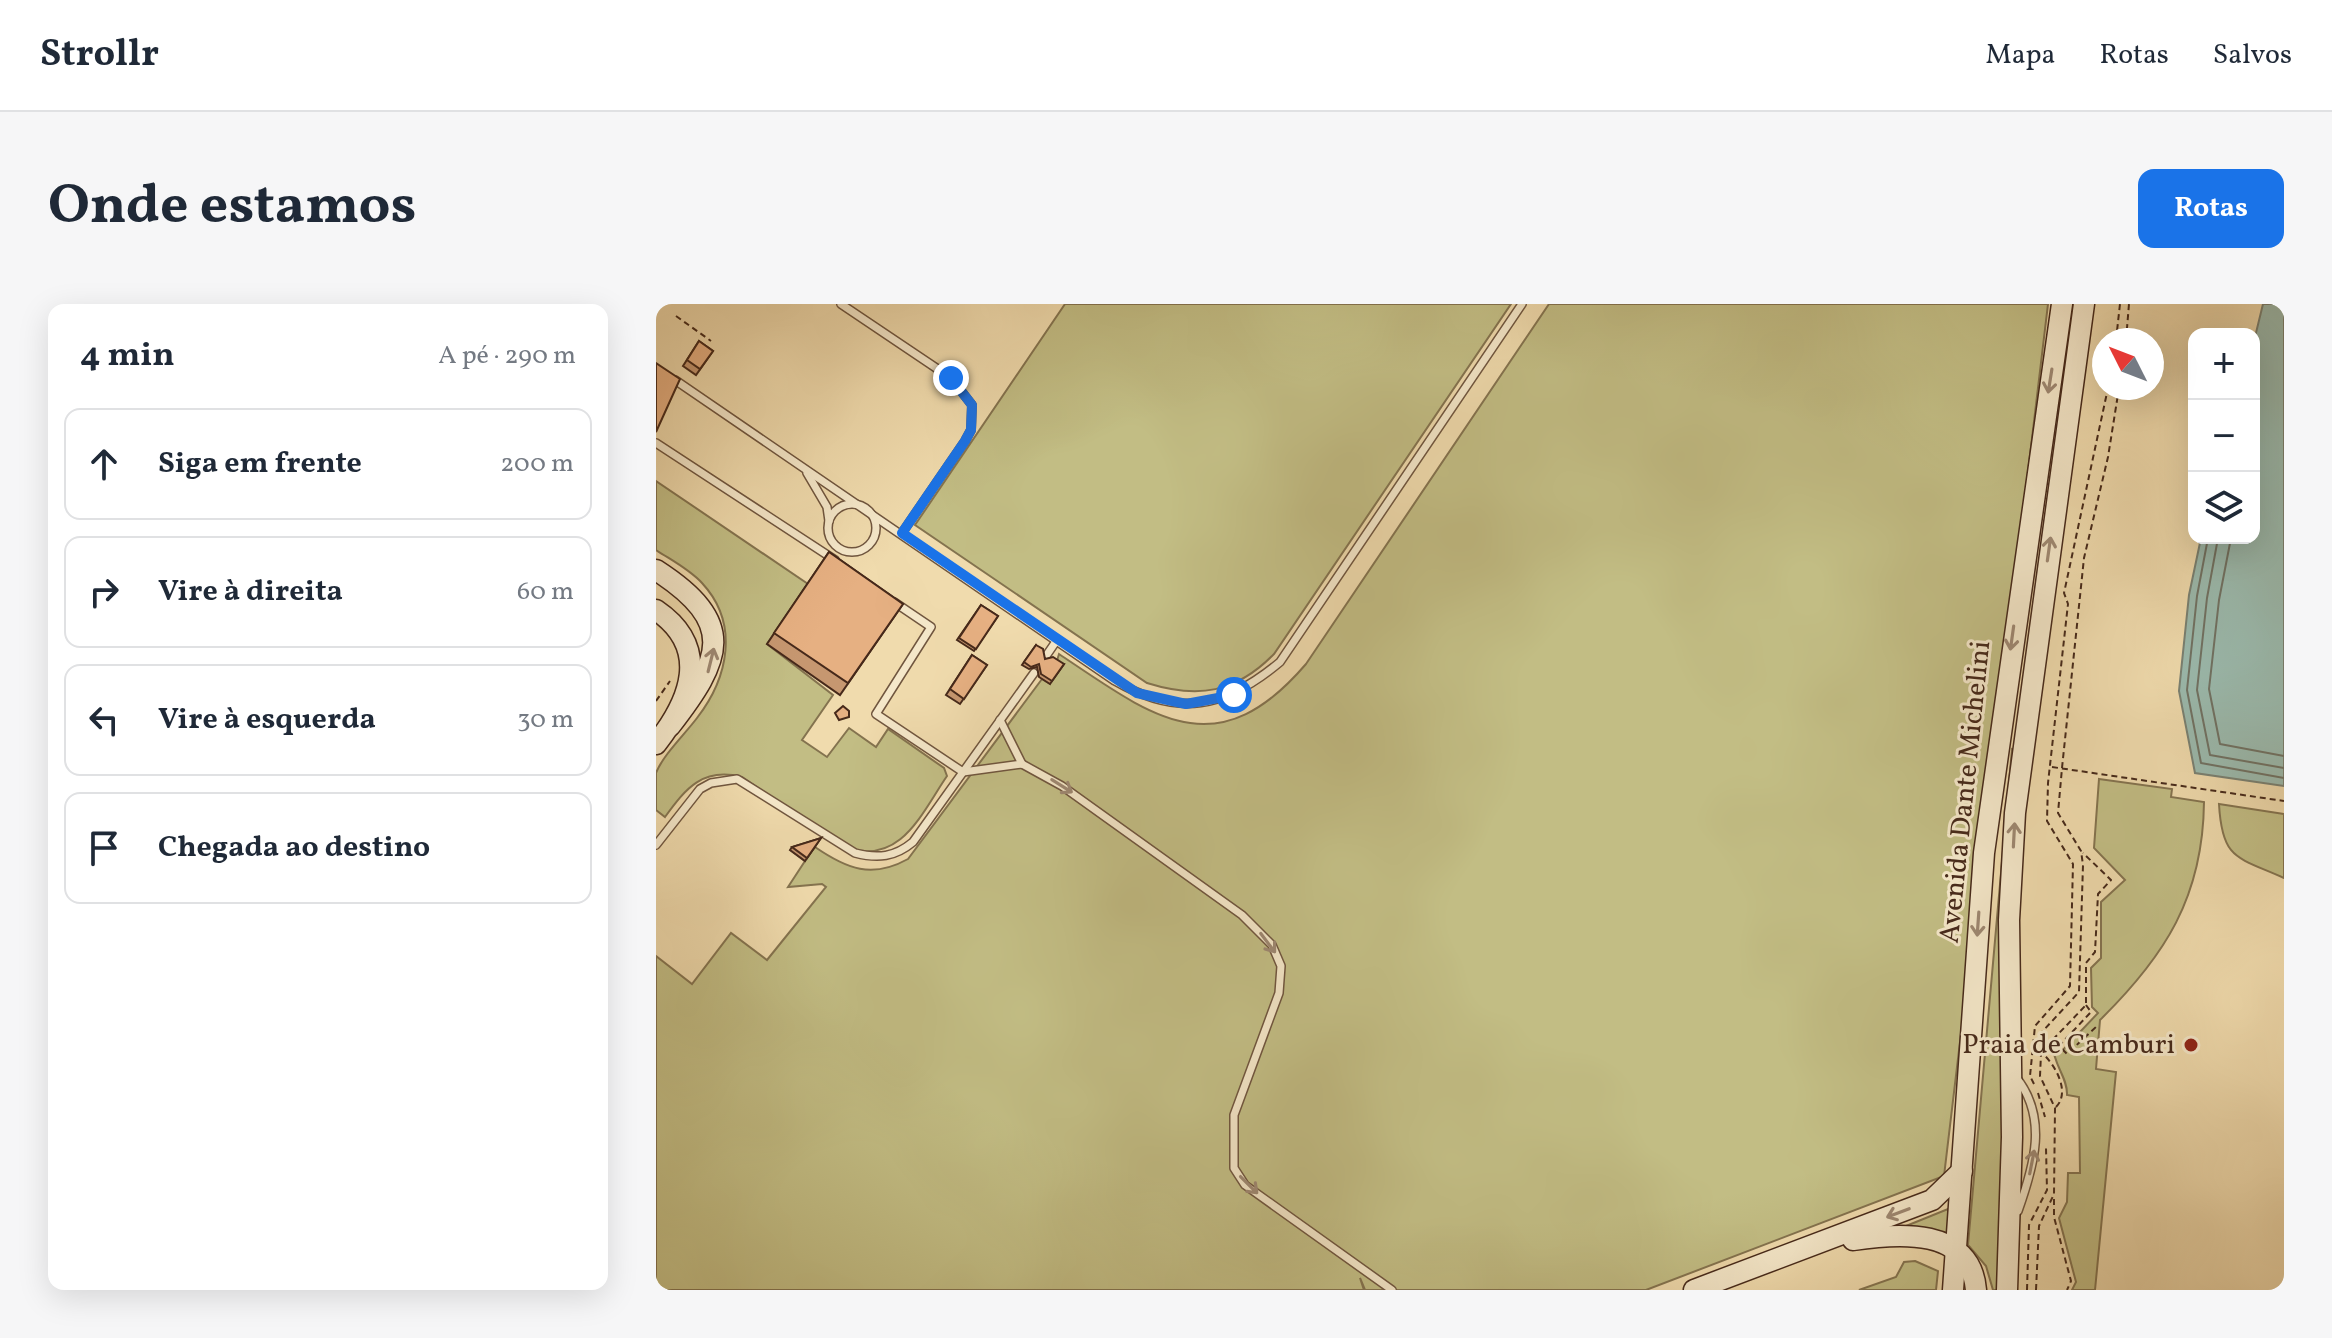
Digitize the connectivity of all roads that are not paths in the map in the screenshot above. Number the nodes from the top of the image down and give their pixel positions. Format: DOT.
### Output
graph roads {
  1 [pos="841,304"];
  2 [pos="1522,304"];
  3 [pos="2062,304"];
  4 [pos="2084,304"];
  5 [pos="675,380"];
  6 [pos="656,443"];
  7 [pos="802,466"];
  8 [pos="863,507"];
  9 [pos="829,521"];
  10 [pos="902,533"];
  11 [pos="840,564"];
  12 [pos="656,570"];
  13 [pos="887,596"];
  14 [pos="656,610"];
  15 [pos="1057,640"];
  16 [pos="1046,656"];
  17 [pos="1034,673"];
  18 [pos="1000,720"];
  19 [pos="670,726"];
  20 [pos="656,744"];
  21 [pos="1022,764"];
  22 [pos="963,772"];
  23 [pos="656,844"];
  24 [pos="1962,1171"];
  25 [pos="1818,1245"];
  26 [pos="1955,1251"];
  27 [pos="1392,1290"];
  28 [pos="1694,1290"];
  29 [pos="1953,1290"];
  30 [pos="1976,1290"];
  31 [pos="2007,1290"];
  1 -- 10 [label="lane"];
  2 -- 15 [label="lane"];
  3 -- 24 [label="main road, Avenida Dante Michelini, one-way"];
  31 -- 4 [label="main road, Avenida Dante Michelini, one-way"];
  5 -- 7 [label="lane"];
  6 -- 11 [label="lane"];
  7 -- 8 [label="lane"];
  7 -- 9 [label="lane"];
  8 -- 9 [label="lane"];
  8 -- 9 [label="lane"];
  8 -- 10 [label="lane"];
  10 -- 15 [label="lane"];
  19 -- 12 [label="main road, one-way"];
  13 -- 22 [label="lane"];
  14 -- 19 [label="main road"];
  15 -- 16 [label="lane"];
  17 -- 18 [label="lane"];
  18 -- 21 [label="lane"];
  18 -- 22 [label="lane"];
  19 -- 20 [label="main road"];
  21 -- 22 [label="lane"];
  21 -- 27 [label="lane, one-way"];
  22 -- 23 [label="lane"];
  24 -- 25 [label="main road, one-way"];
  24 -- 26 [label="main road, Avenida Dante Michelini"];
  25 -- 26 [label="main road"];
  25 -- 28 [label="main road"];
  26 -- 29 [label="main road, Avenida Dante Michelini"];
  26 -- 30 [label="main road"];
}
